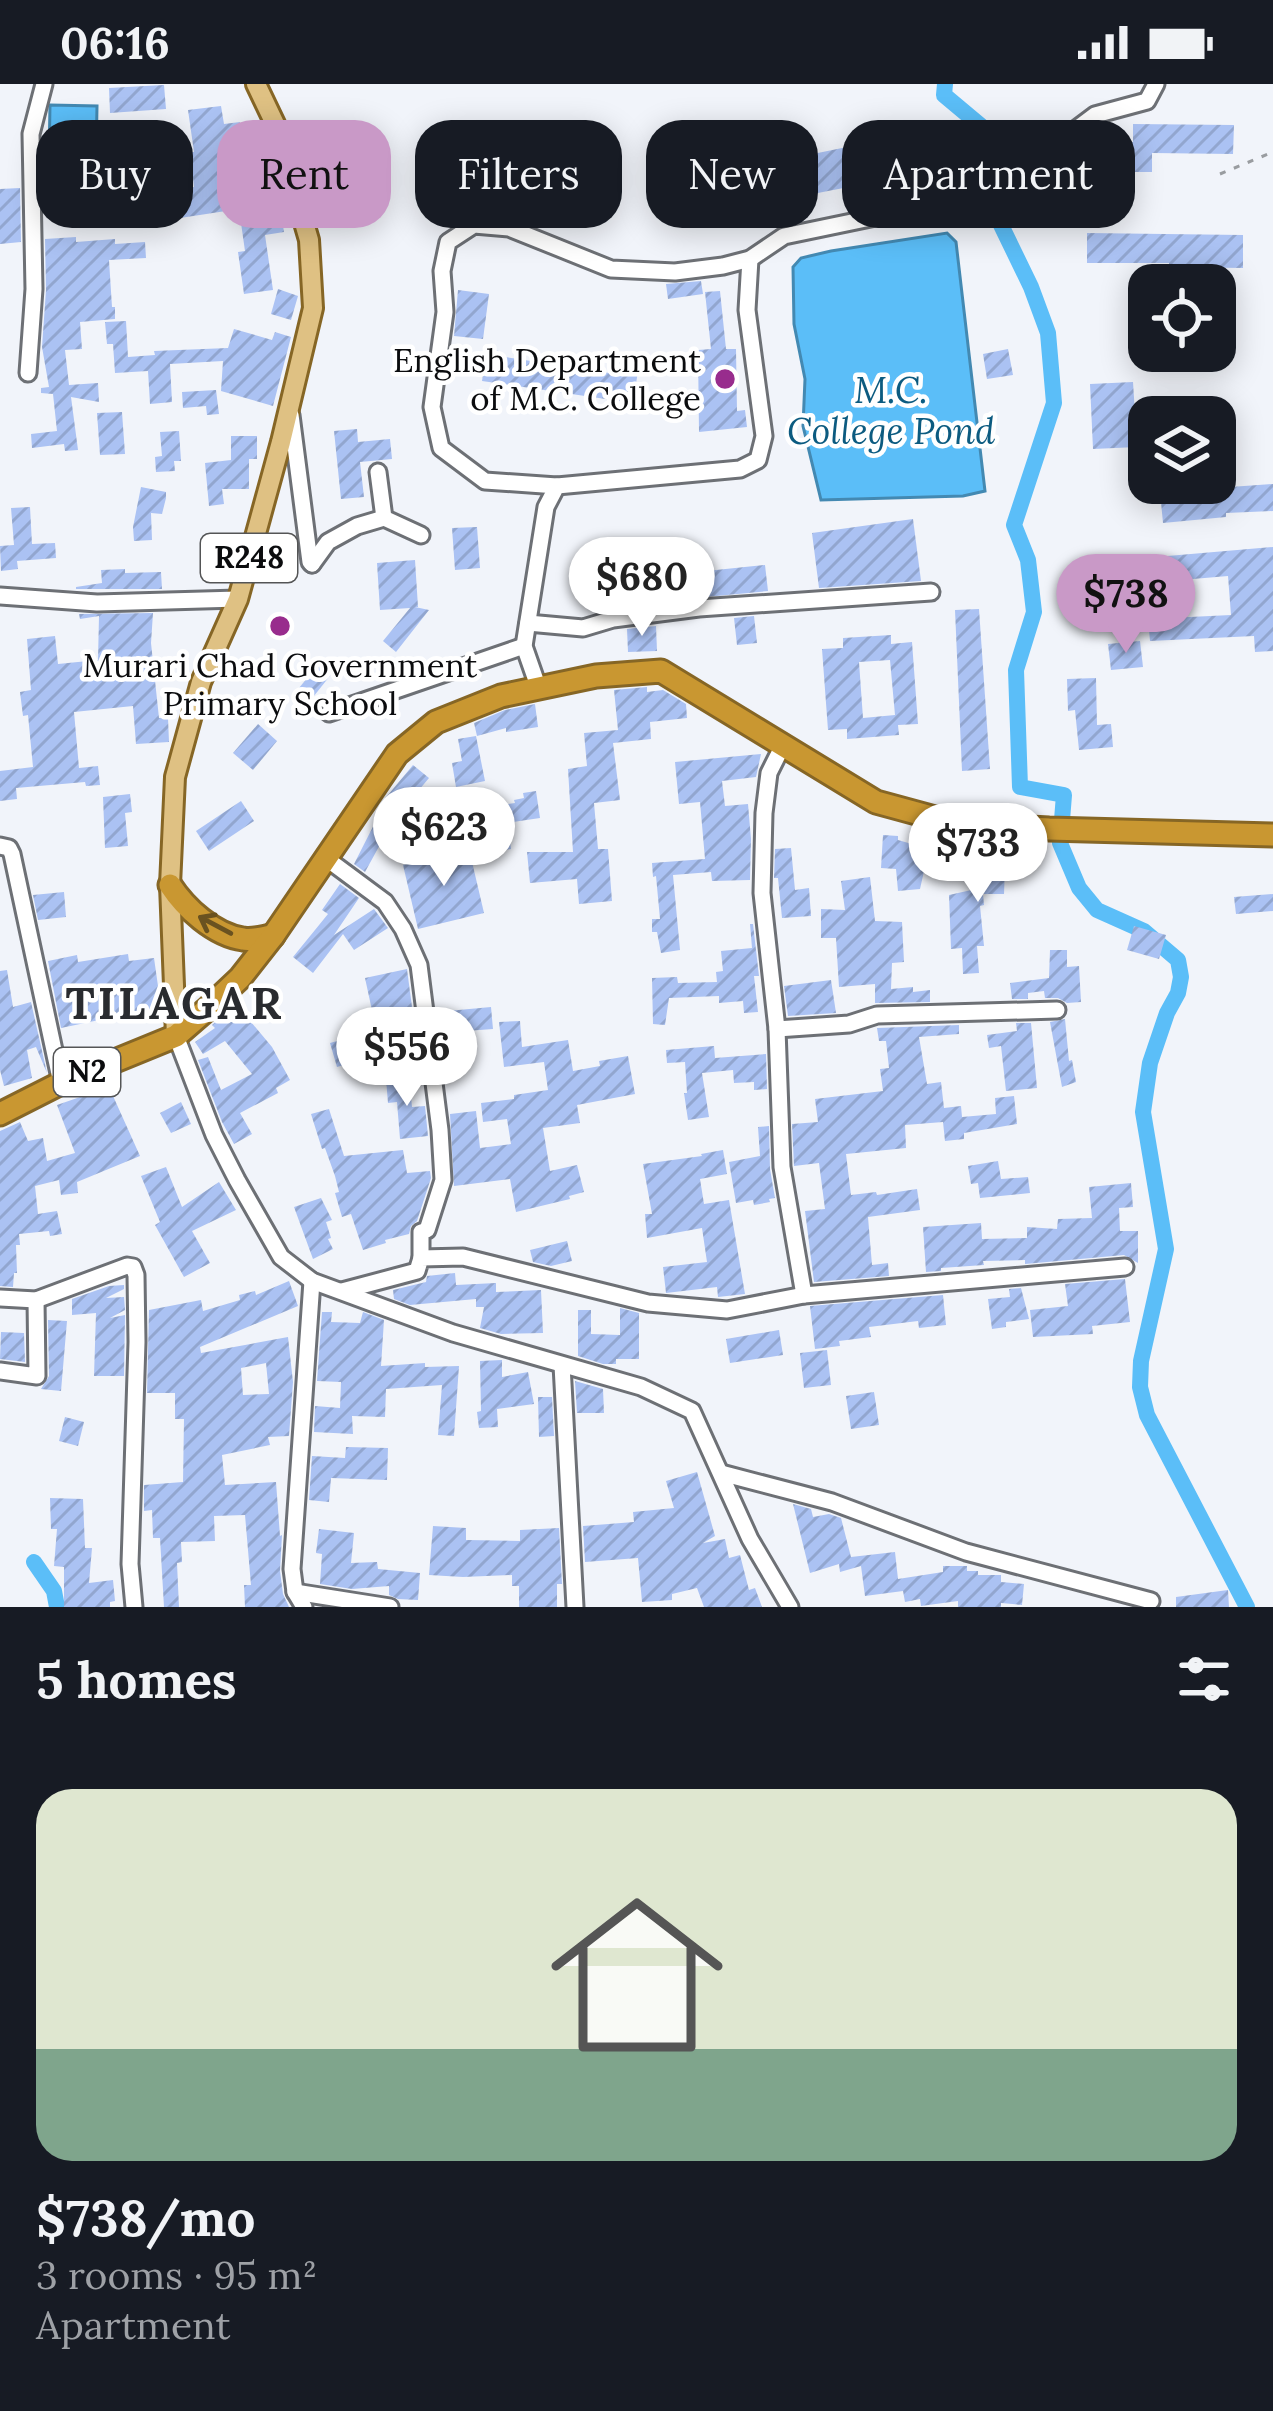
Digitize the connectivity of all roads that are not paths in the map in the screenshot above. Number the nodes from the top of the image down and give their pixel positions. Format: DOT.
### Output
graph roads {
  1 [pos="44,84"];
  2 [pos="256,84"];
  3 [pos="1156,84"];
  4 [pos="750,259"];
  5 [pos="28,373"];
  6 [pos="290,406"];
  7 [pos="378,472"];
  8 [pos="556,486"];
  9 [pos="384,518"];
  10 [pos="421,535"];
  11 [pos="931,592"];
  12 [pos="0,596"];
  13 [pos="238,599"];
  14 [pos="528,623"];
  15 [pos="524,646"];
  16 [pos="539,689"];
  17 [pos="329,713"];
  18 [pos="782,747"];
  19 [pos="1273,835"];
  20 [pos="0,846"];
  21 [pos="327,859"];
  22 [pos="170,885"];
  23 [pos="273,936"];
  24 [pos="1057,1010"];
  25 [pos="777,1030"];
  26 [pos="176,1036"];
  27 [pos="61,1082"];
  28 [pos="0,1114"];
  29 [pos="421,1258"];
  30 [pos="1125,1267"];
  31 [pos="312,1281"];
  32 [pos="339,1291"];
  33 [pos="804,1295"];
  34 [pos="0,1298"];
  35 [pos="36,1300"];
  36 [pos="562,1365"];
  37 [pos="0,1371"];
  38 [pos="721,1473"];
  39 [pos="299,1600"];
  40 [pos="1150,1600"];
  41 [pos="134,1607"];
  42 [pos="390,1607"];
  43 [pos="575,1607"];
  44 [pos="790,1607"];
  1 -- 5 [label="street"];
  2 -- 6 [label="main road, R248"];
  3 -- 4 [label="street"];
  4 -- 8 [label="street"];
  4 -- 8 [label="street"];
  6 -- 9 [label="street"];
  6 -- 13 [label="main road, R248"];
  7 -- 9 [label="street"];
  8 -- 14 [label="street"];
  9 -- 10 [label="street"];
  11 -- 14 [label="street"];
  12 -- 13 [label="street"];
  13 -- 22 [label="main road, R248"];
  14 -- 15 [label="street"];
  15 -- 16 [label="street"];
  15 -- 17 [label="street"];
  16 -- 18 [label="highway, N2"];
  16 -- 21 [label="highway, N2"];
  18 -- 19 [label="highway, N2"];
  18 -- 25 [label="street"];
  20 -- 27 [label="street"];
  21 -- 23 [label="highway, N2"];
  21 -- 29 [label="street"];
  23 -- 22 [label="highway, one-way"];
  22 -- 26 [label="main road, R248"];
  23 -- 26 [label="highway, N2"];
  24 -- 25 [label="street"];
  25 -- 33 [label="street"];
  26 -- 27 [label="highway, N2"];
  26 -- 31 [label="street"];
  27 -- 28 [label="highway, N2"];
  29 -- 32 [label="street"];
  29 -- 33 [label="street"];
  30 -- 33 [label="street"];
  31 -- 32 [label="street"];
  31 -- 39 [label="street"];
  32 -- 36 [label="street"];
  34 -- 35 [label="street"];
  35 -- 37 [label="street"];
  35 -- 41 [label="street"];
  36 -- 38 [label="street"];
  36 -- 43 [label="street"];
  38 -- 40 [label="street"];
  38 -- 44 [label="street"];
  39 -- 42 [label="street"];
}
